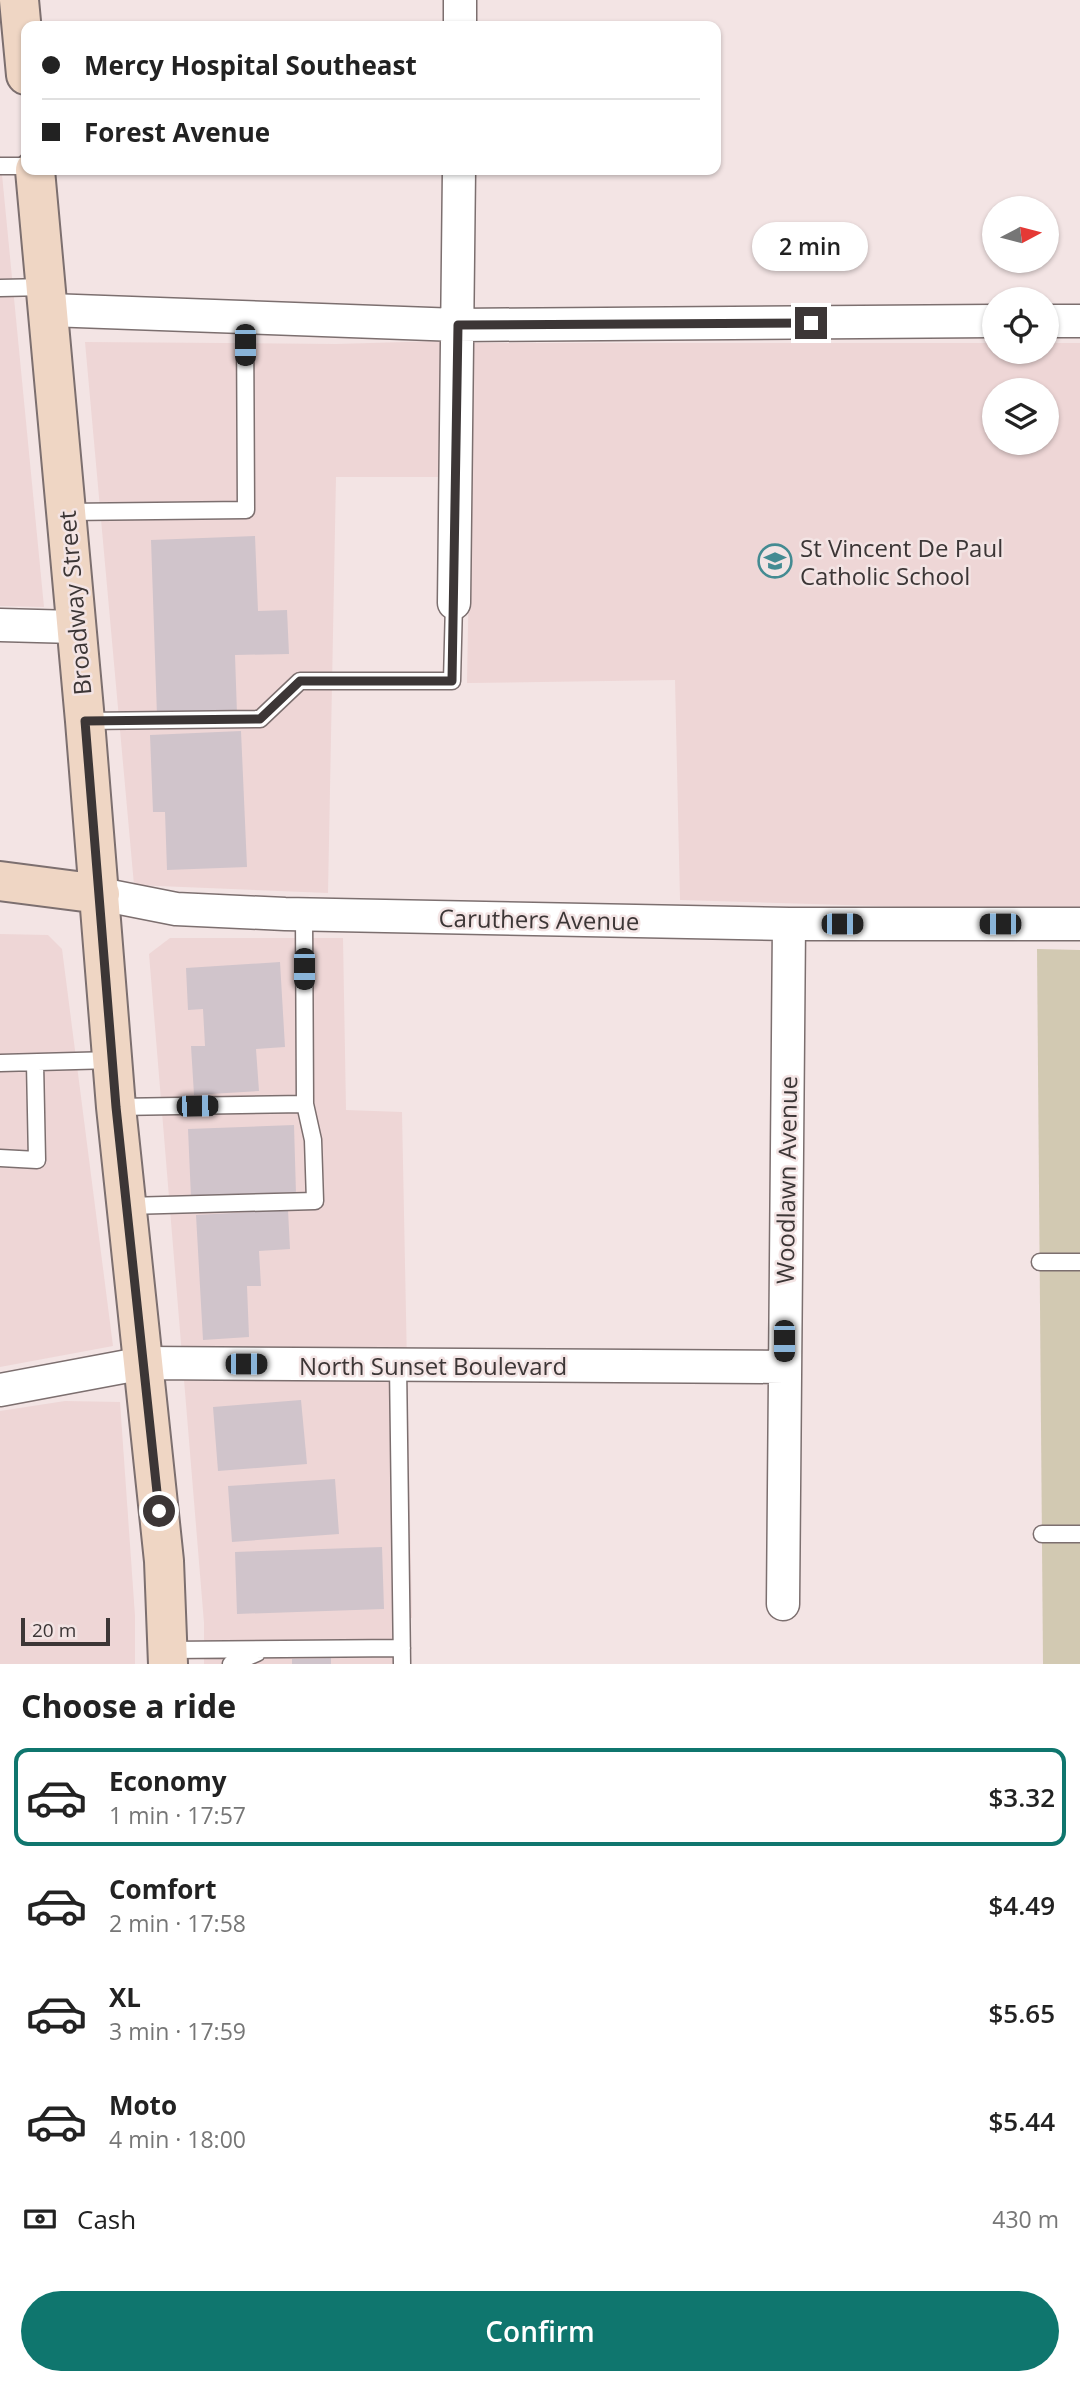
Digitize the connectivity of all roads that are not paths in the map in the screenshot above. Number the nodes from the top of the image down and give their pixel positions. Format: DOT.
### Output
graph roads {
  1 [pos="19,0"];
  2 [pos="460,0"];
  3 [pos="21,21"];
  4 [pos="460,21"];
  5 [pos="0,166"];
  6 [pos="21,166"];
  7 [pos="36,175"];
  8 [pos="459,175"];
  9 [pos="0,288"];
  10 [pos="48,298"];
  11 [pos="245,317"];
  12 [pos="982,321"];
  13 [pos="1059,321"];
  14 [pos="1080,321"];
  15 [pos="458,325"];
  16 [pos="65,512"];
  17 [pos="454,603"];
  18 [pos="0,625"];
  19 [pos="75,627"];
  20 [pos="85,721"];
  21 [pos="0,881"];
  22 [pos="100,894"];
  23 [pos="304,915"];
  24 [pos="789,924"];
  25 [pos="1080,924"];
  26 [pos="113,1060"];
  27 [pos="0,1063"];
  28 [pos="35,1063"];
  29 [pos="305,1104"];
  30 [pos="116,1107"];
  31 [pos="0,1158"];
  32 [pos="127,1206"];
  33 [pos="1040,1262"];
  34 [pos="1080,1262"];
  35 [pos="144,1363"];
  36 [pos="398,1365"];
  37 [pos="784,1367"];
  38 [pos="0,1390"];
  39 [pos="1042,1534"];
  40 [pos="1080,1534"];
  41 [pos="783,1604"];
  42 [pos="265,1649"];
  43 [pos="402,1656"];
  44 [pos="168,1657"];
  45 [pos="231,1664"];
  1 -- 3 [label="main road"];
  2 -- 4 [label="street"];
  5 -- 6 [label="lane"];
  7 -- 10 [label="main road, Broadway Street"];
  8 -- 15 [label="street"];
  9 -- 10 [label="lane"];
  10 -- 11 [label="street"];
  10 -- 16 [label="main road, Broadway Street"];
  11 -- 15 [label="street"];
  11 -- 16 [label="lane"];
  12 -- 15 [label="street"];
  13 -- 14 [label="street"];
  15 -- 17 [label="street"];
  16 -- 19 [label="main road, Broadway Street"];
  17 -- 20 [label="lane"];
  18 -- 19 [label="street"];
  19 -- 20 [label="main road, Broadway Street"];
  20 -- 22 [label="main road, Broadway Street"];
  21 -- 22 [label="main road, Caruthers Avenue"];
  22 -- 23 [label="street, Caruthers Avenue"];
  22 -- 26 [label="main road, Broadway Street"];
  23 -- 24 [label="street, Caruthers Avenue"];
  23 -- 29 [label="lane"];
  24 -- 25 [label="street, Caruthers Avenue"];
  24 -- 37 [label="street, Woodlawn Avenue"];
  26 -- 28 [label="lane"];
  26 -- 30 [label="main road, Broadway Street"];
  27 -- 28 [label="lane"];
  28 -- 31 [label="lane"];
  29 -- 30 [label="lane"];
  29 -- 32 [label="lane"];
  30 -- 32 [label="main road, Broadway Street"];
  32 -- 35 [label="main road, Broadway Street"];
  33 -- 34 [label="lane"];
  35 -- 36 [label="street, North Sunset Boulevard"];
  35 -- 38 [label="street, North Sunset Boulevard"];
  35 -- 44 [label="main road, Broadway Street"];
  36 -- 37 [label="street, North Sunset Boulevard"];
  36 -- 43 [label="lane"];
  37 -- 41 [label="street, Woodlawn Avenue"];
  39 -- 40 [label="lane"];
  42 -- 43 [label="lane"];
  42 -- 44 [label="lane"];
  42 -- 45 [label="lane"];
}
